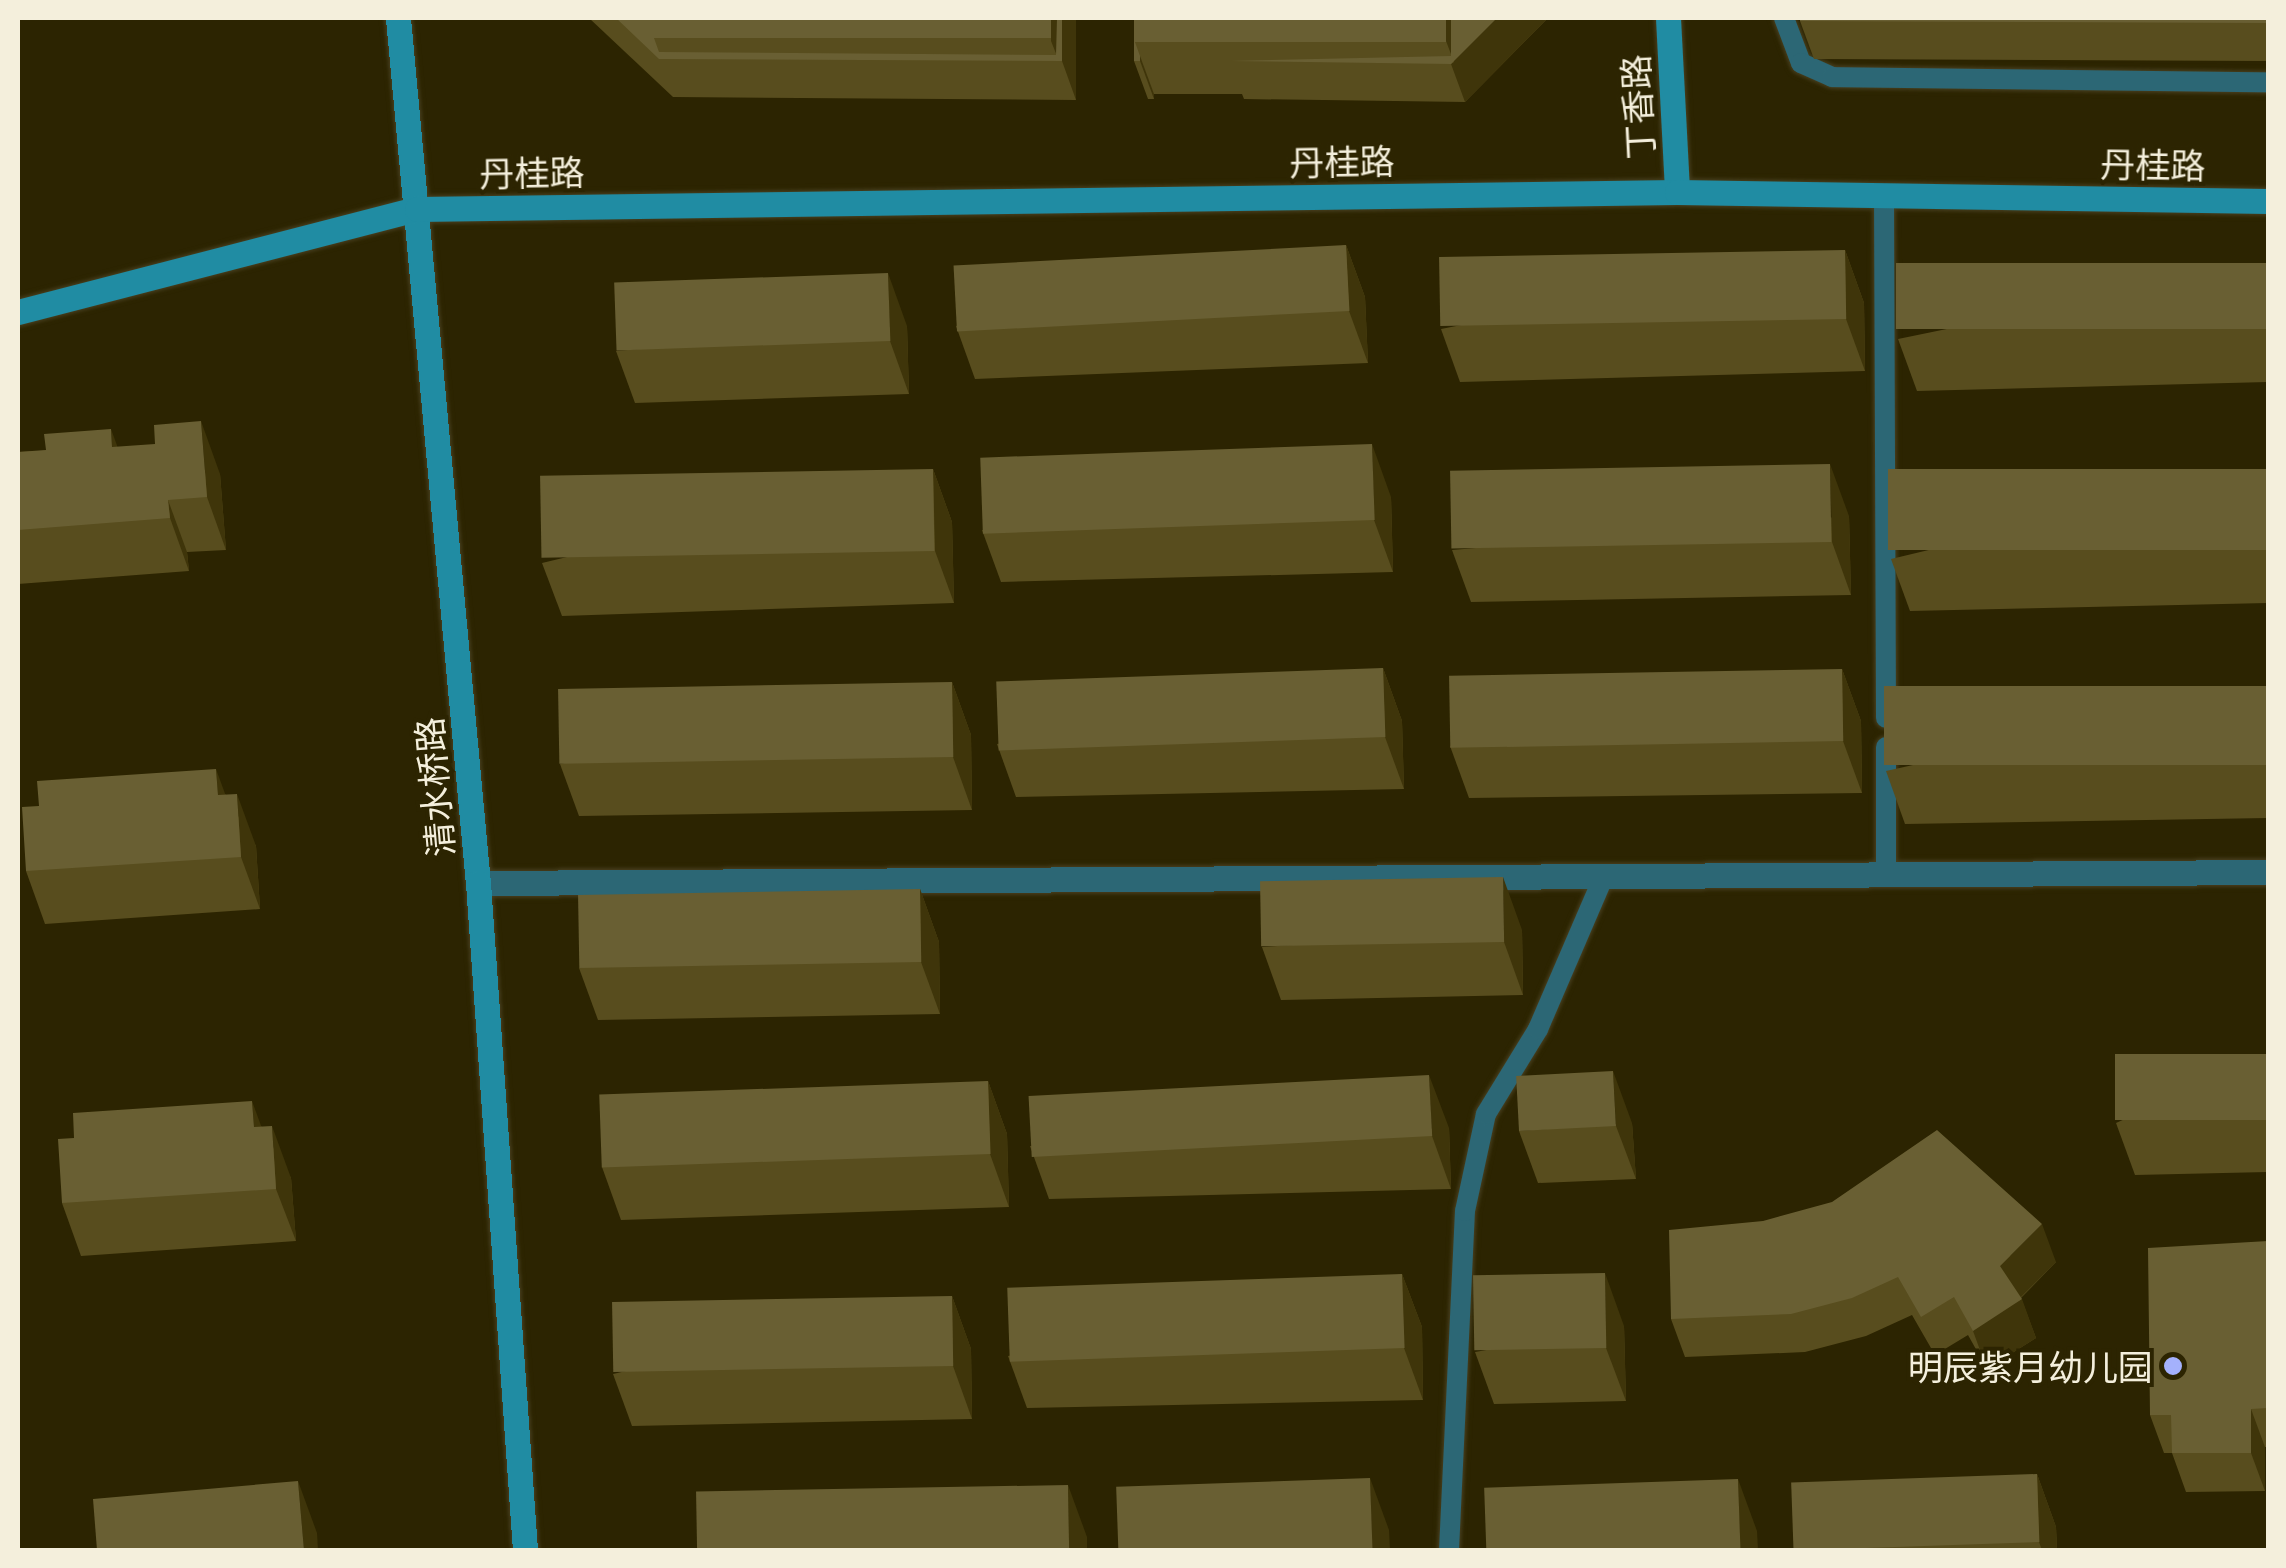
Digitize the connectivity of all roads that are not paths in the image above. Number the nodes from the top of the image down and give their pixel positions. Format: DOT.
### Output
graph roads {
  1 [pos="398,18"];
  2 [pos="1668,18"];
  3 [pos="1784,18"];
  4 [pos="2268,82"];
  5 [pos="1676,192"];
  6 [pos="1884,195"];
  7 [pos="2268,201"];
  8 [pos="417,208"];
  9 [pos="18,312"];
  10 [pos="2268,872"];
  11 [pos="1886,874"];
  12 [pos="1604,876"];
  13 [pos="478,882"];
  14 [pos="525,1550"];
  15 [pos="1449,1550"];
  1 -- 8 [label="street, 清水桥路"];
  2 -- 5 [label="street, 丁香路"];
  3 -- 4 [label="lane"];
  5 -- 6 [label="street, 丹桂路"];
  5 -- 8 [label="street, 丹桂路"];
  6 -- 7 [label="street, 丹桂路"];
  6 -- 11 [label="lane"];
  8 -- 9 [label="street, 丹桂路"];
  8 -- 13 [label="street, 清水桥路"];
  10 -- 11 [label="street"];
  11 -- 12 [label="street"];
  12 -- 13 [label="street"];
  12 -- 15 [label="lane"];
  13 -- 14 [label="street, 清水桥路"];
}
